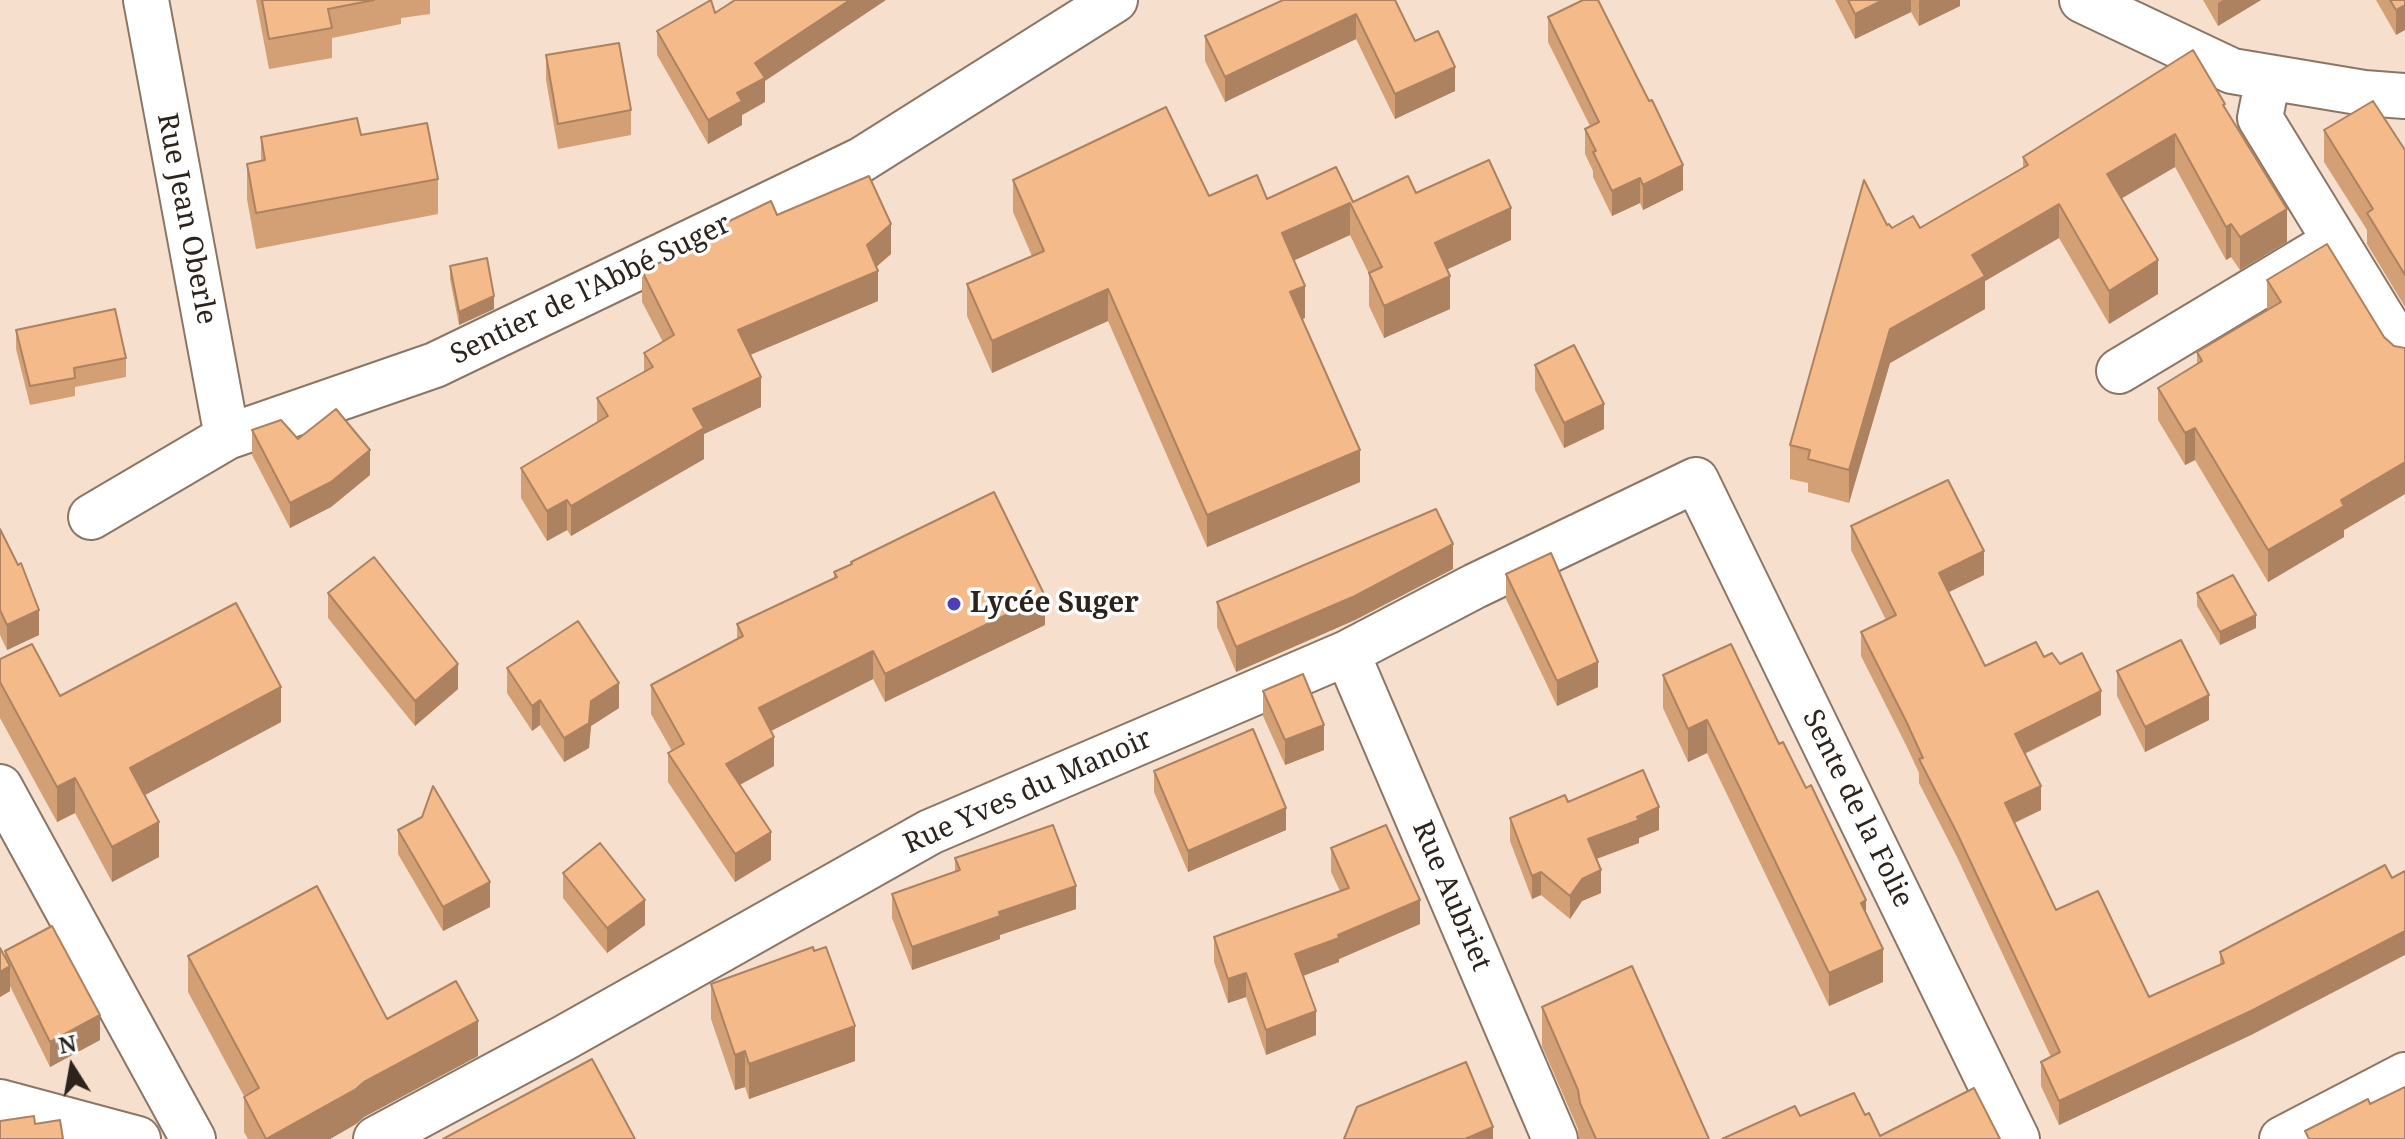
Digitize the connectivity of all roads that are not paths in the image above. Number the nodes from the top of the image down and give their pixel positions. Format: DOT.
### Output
graph roads {
  1 [pos="146,0"];
  2 [pos="1115,0"];
  3 [pos="2082,0"];
  4 [pos="2268,78"];
  5 [pos="2405,96"];
  6 [pos="2337,241"];
  7 [pos="2405,355"];
  8 [pos="2119,371"];
  9 [pos="227,437"];
  10 [pos="1696,480"];
  11 [pos="91,517"];
  12 [pos="1347,653"];
  13 [pos="0,787"];
  14 [pos="2405,1075"];
  15 [pos="0,1102"];
  16 [pos="138,1139"];
  17 [pos="193,1139"];
  18 [pos="376,1139"];
  19 [pos="1555,1139"];
  20 [pos="2017,1139"];
  21 [pos="2282,1139"];
  1 -- 9 [label="street, Rue Jean Oberle"];
  2 -- 9 [label="street, Sentier de l'Abbé Suger"];
  3 -- 4 [label="street"];
  4 -- 5 [label="street"];
  4 -- 6 [label="street"];
  6 -- 7 [label="street"];
  6 -- 8 [label="street"];
  9 -- 11 [label="street, Sentier de l'Abbé Suger"];
  10 -- 12 [label="street, Rue Yves du Manoir"];
  10 -- 20 [label="street, Sente de la Folie"];
  12 -- 18 [label="street, Rue Yves du Manoir"];
  12 -- 19 [label="street, Rue Aubriet"];
  13 -- 17 [label="street"];
  14 -- 21 [label="street"];
  15 -- 16 [label="street"];
}
